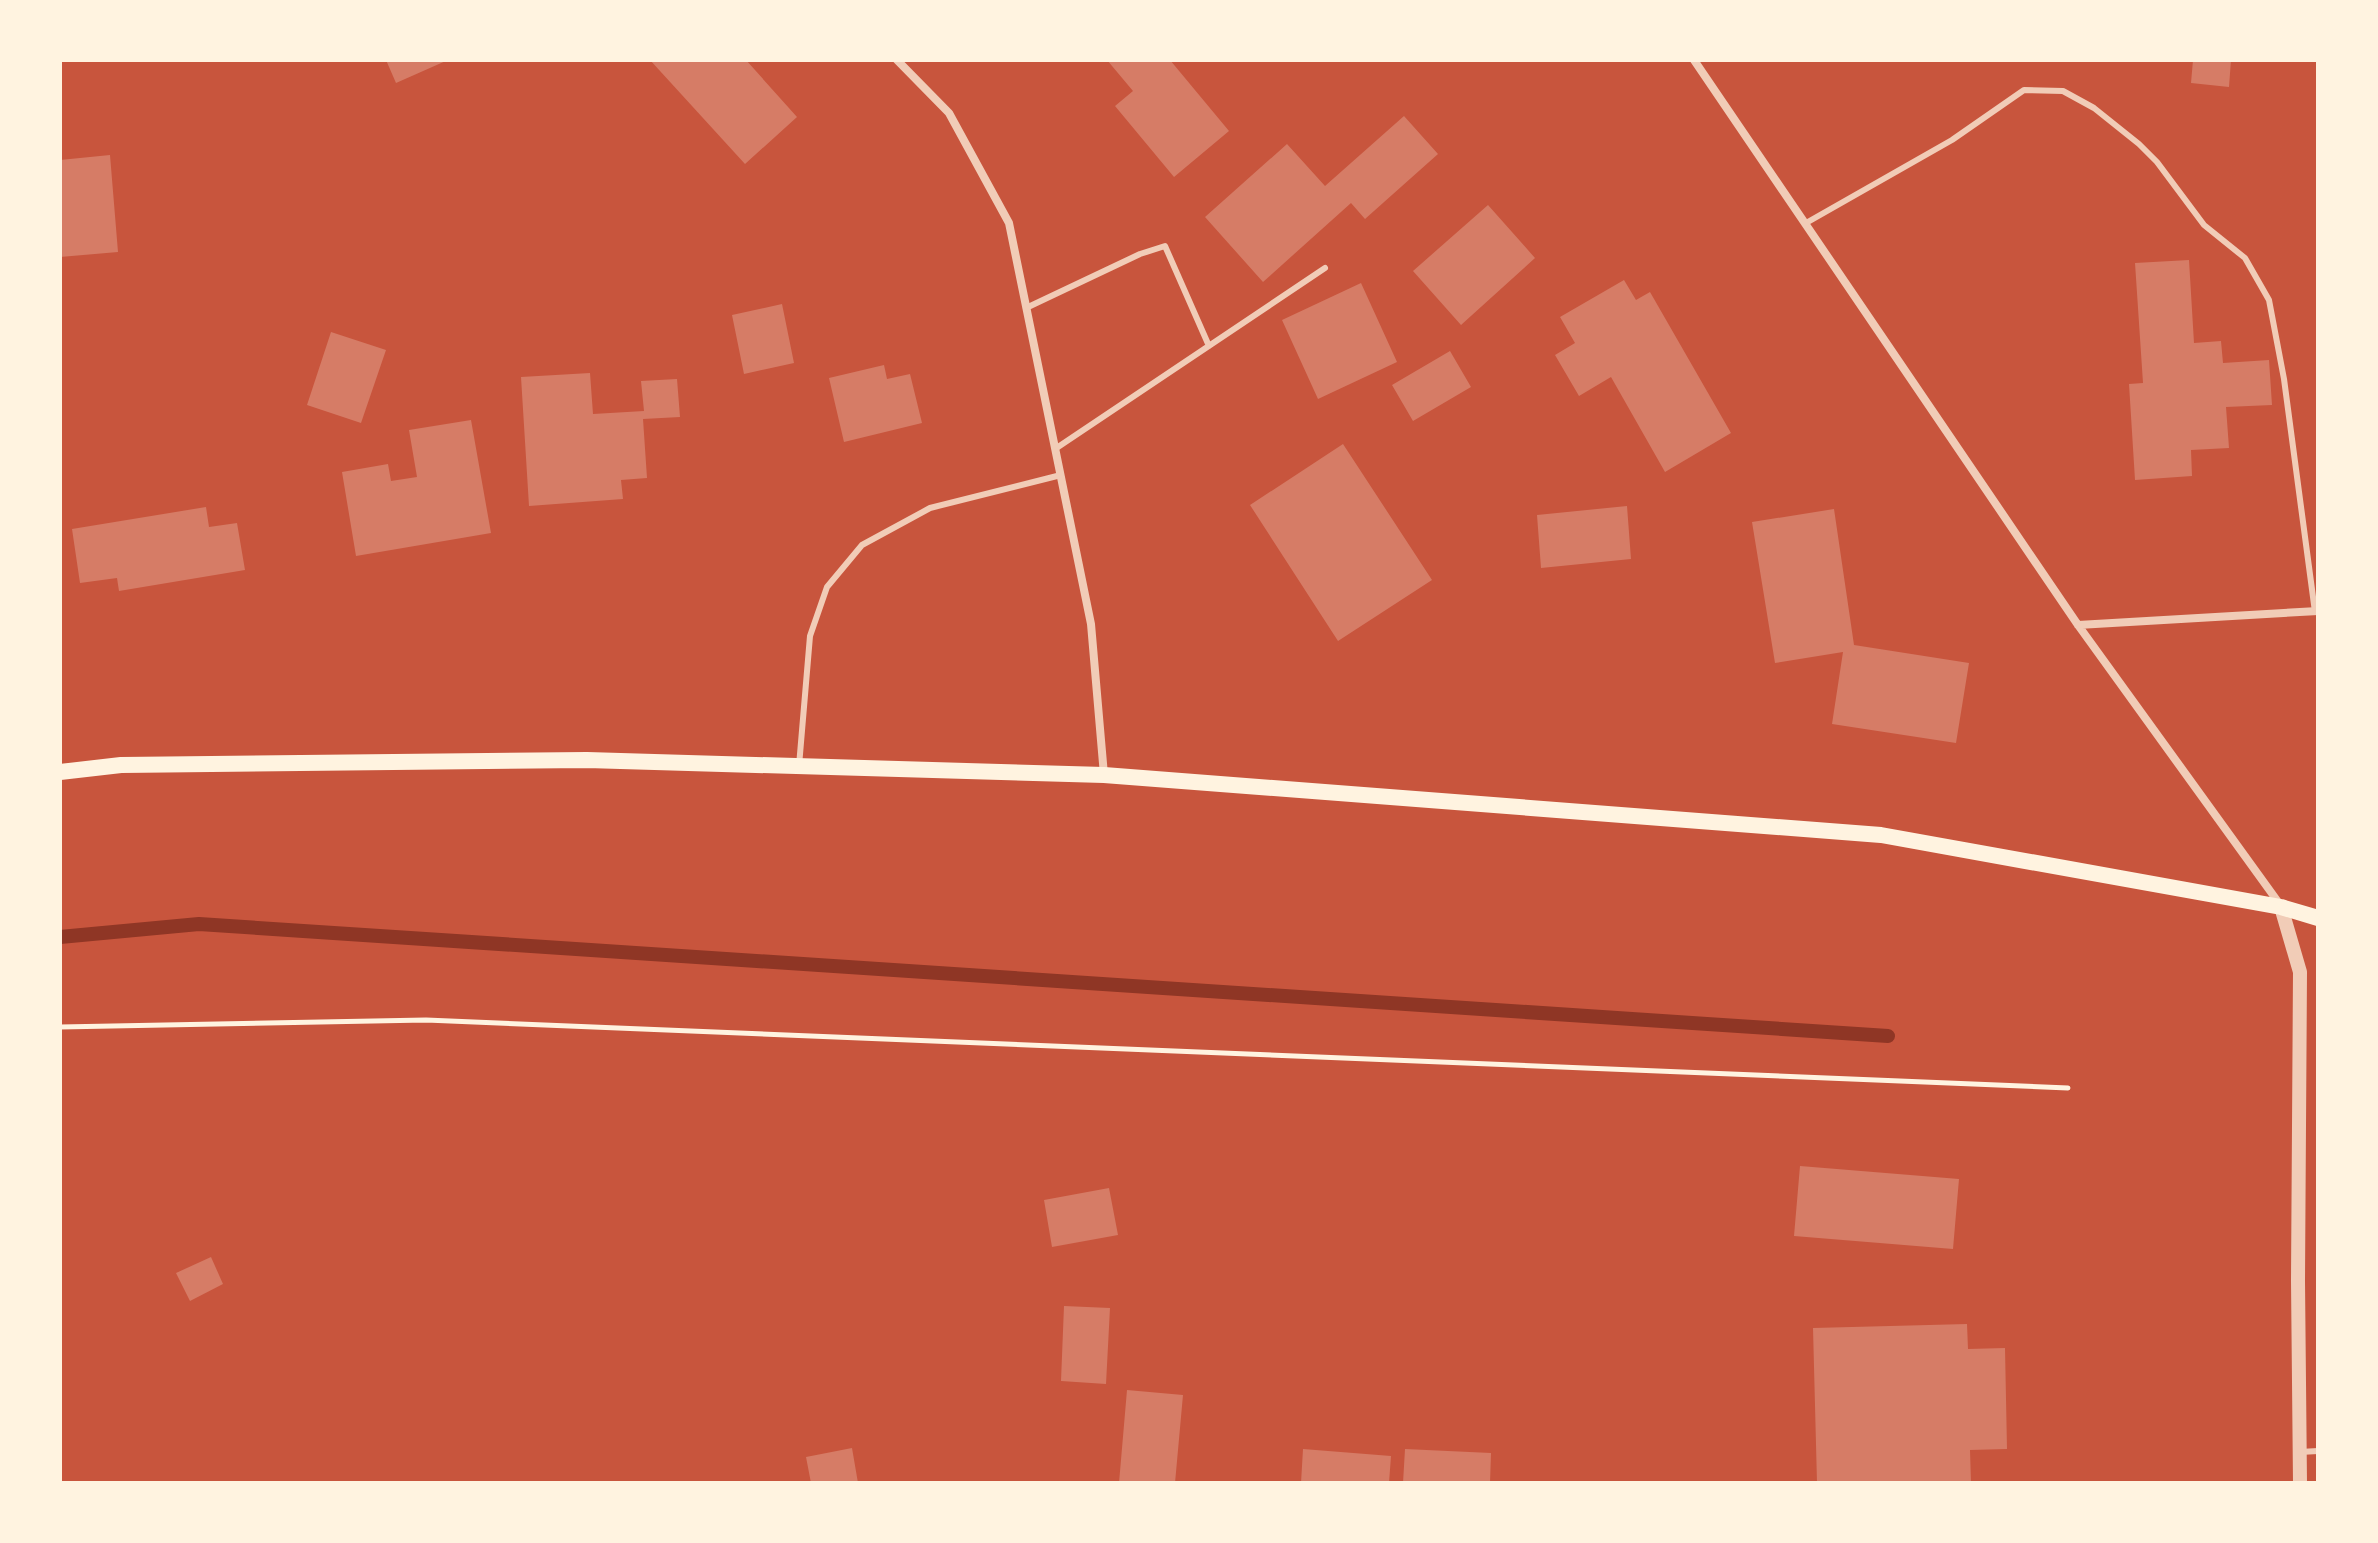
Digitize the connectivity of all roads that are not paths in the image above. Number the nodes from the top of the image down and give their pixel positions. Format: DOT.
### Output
graph roads {
  1 [pos="897,60"];
  2 [pos="1694,60"];
  3 [pos="1806,223"];
  4 [pos="1325,268"];
  5 [pos="1026,308"];
  6 [pos="1209,346"];
  7 [pos="1055,449"];
  8 [pos="1061,475"];
  9 [pos="2317,612"];
  10 [pos="2078,625"];
  11 [pos="799,766"];
  12 [pos="60,772"];
  13 [pos="1104,775"];
  14 [pos="2281,907"];
  15 [pos="2318,918"];
  16 [pos="2318,1451"];
  17 [pos="2300,1452"];
  18 [pos="2300,1483"];
  1 -- 5 [label="street"];
  2 -- 3 [label="street"];
  3 -- 9 [label="lane"];
  3 -- 10 [label="street"];
  4 -- 6 [label="lane"];
  5 -- 6 [label="lane"];
  5 -- 7 [label="street"];
  6 -- 7 [label="lane"];
  7 -- 8 [label="street"];
  8 -- 11 [label="lane"];
  8 -- 13 [label="street"];
  9 -- 10 [label="street"];
  10 -- 14 [label="street"];
  11 -- 12 [label="main road"];
  11 -- 13 [label="main road"];
  13 -- 14 [label="main road"];
  14 -- 15 [label="main road"];
  14 -- 17 [label="street"];
  16 -- 17 [label="lane"];
  17 -- 18 [label="street"];
}
